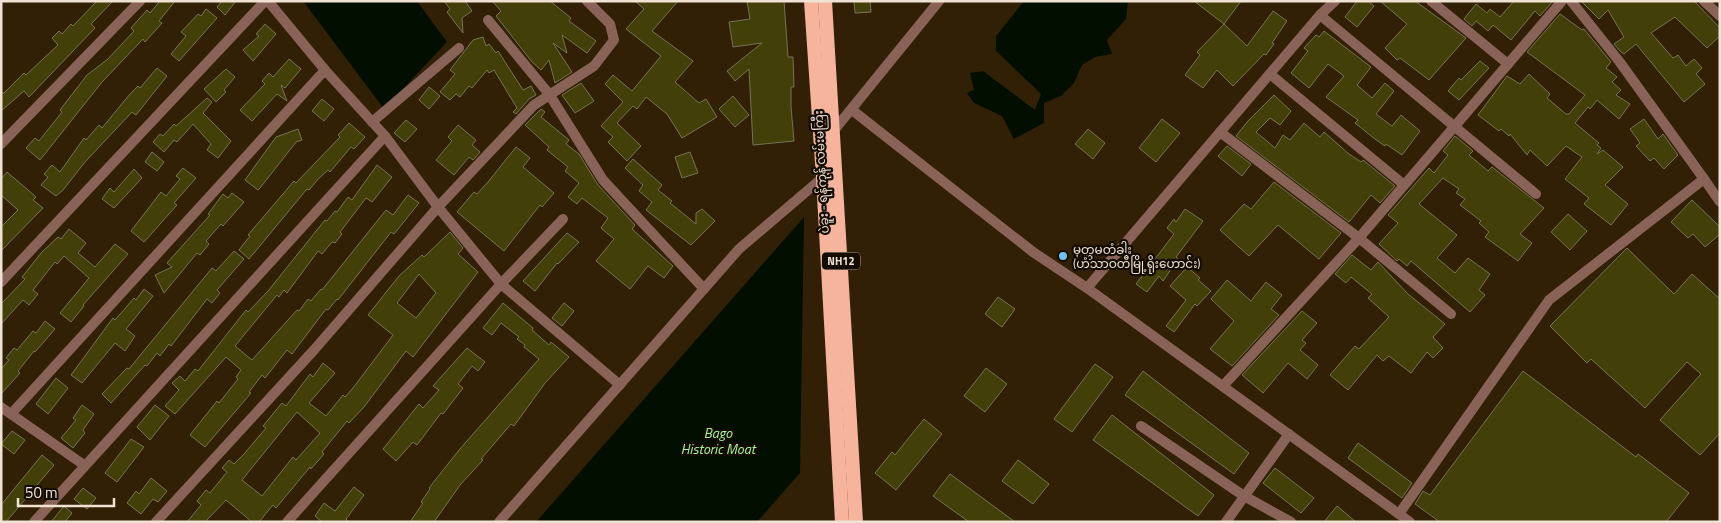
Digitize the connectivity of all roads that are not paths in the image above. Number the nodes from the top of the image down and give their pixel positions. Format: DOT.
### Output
graph roads {
  1 [pos="140,1"];
  2 [pos="267,1"];
  3 [pos="587,1"];
  4 [pos="811,1"];
  5 [pos="825,1"];
  6 [pos="939,1"];
  7 [pos="1335,1"];
  8 [pos="1431,1"];
  9 [pos="1562,1"];
  10 [pos="1571,1"];
  11 [pos="1704,1"];
  12 [pos="1320,15"];
  13 [pos="1720,16"];
  14 [pos="488,20"];
  15 [pos="459,48"];
  16 [pos="1508,64"];
  17 [pos="325,70"];
  18 [pos="1270,74"];
  19 [pos="549,94"];
  20 [pos="852,110"];
  21 [pos="372,122"];
  22 [pos="1454,126"];
  23 [pos="834,131"];
  24 [pos="1220,132"];
  25 [pos="385,136"];
  26 [pos="821,142"];
  27 [pos="1,144"];
  28 [pos="835,167"];
  29 [pos="823,177"];
  30 [pos="1704,179"];
  31 [pos="1403,184"];
  32 [pos="1536,194"];
  33 [pos="1720,202"];
  34 [pos="438,207"];
  35 [pos="563,219"];
  36 [pos="1359,238"];
  37 [pos="1,282"];
  38 [pos="501,284"];
  39 [pos="1087,288"];
  40 [pos="704,289"];
  41 [pos="1451,314"];
  42 [pos="620,385"];
  43 [pos="1223,386"];
  44 [pos="1,407"];
  45 [pos="11,414"];
  46 [pos="1141,426"];
  47 [pos="1289,434"];
  48 [pos="84,465"];
  49 [pos="1244,496"];
  50 [pos="1399,514"];
  51 [pos="34,522"];
  52 [pos="156,522"];
  53 [pos="287,522"];
  54 [pos="499,522"];
  55 [pos="842,522"];
  56 [pos="856,522"];
  57 [pos="1226,522"];
  58 [pos="1291,522"];
  59 [pos="1410,522"];
  1 -- 27 [label="street"];
  2 -- 17 [label="street"];
  2 -- 37 [label="street"];
  3 -- 19 [label="street"];
  4 -- 26 [label="highway, ပဲခူး - ရန်ကုန် လမ်းမကြီး / NH12"];
  5 -- 23 [label="highway, ပဲခူး - ရန်ကုန် လမ်းမကြီး / NH12"];
  6 -- 20 [label="street"];
  7 -- 12 [label="street"];
  8 -- 16 [label="street"];
  9 -- 16 [label="street"];
  10 -- 30 [label="street"];
  11 -- 13 [label="street"];
  12 -- 18 [label="street"];
  12 -- 22 [label="street"];
  14 -- 19 [label="street"];
  15 -- 21 [label="street"];
  16 -- 22 [label="street"];
  17 -- 21 [label="street"];
  17 -- 45 [label="street"];
  18 -- 24 [label="street"];
  18 -- 31 [label="street"];
  19 -- 34 [label="street"];
  19 -- 40 [label="street"];
  20 -- 23 [label="street"];
  20 -- 39 [label="street"];
  21 -- 25 [label="street"];
  22 -- 31 [label="street"];
  22 -- 32 [label="street"];
  23 -- 26 [label="street"];
  23 -- 28 [label="highway, ပဲခူး - ရန်ကုန် လမ်းမကြီး / NH12"];
  24 -- 36 [label="street"];
  24 -- 39 [label="street"];
  25 -- 34 [label="street"];
  25 -- 48 [label="street"];
  26 -- 29 [label="highway, ပဲခူး - ရန်ကုန် လမ်းမကြီး / NH12"];
  28 -- 29 [label="street"];
  28 -- 56 [label="highway, ပဲခူး - ရန်ကုန် လမ်းမကြီး / NH12"];
  29 -- 40 [label="street"];
  29 -- 55 [label="highway, ပဲခူး - ရန်ကုန် လမ်းမကြီး / NH12"];
  30 -- 33 [label="street"];
  30 -- 50 [label="street"];
  31 -- 36 [label="street"];
  34 -- 38 [label="street"];
  34 -- 52 [label="street"];
  35 -- 38 [label="street"];
  36 -- 41 [label="street"];
  36 -- 43 [label="street"];
  38 -- 42 [label="street"];
  38 -- 53 [label="street"];
  39 -- 43 [label="street"];
  40 -- 42 [label="street"];
  42 -- 54 [label="street"];
  43 -- 47 [label="street"];
  44 -- 45 [label="street"];
  45 -- 48 [label="street"];
  46 -- 49 [label="street"];
  47 -- 49 [label="street"];
  47 -- 50 [label="street"];
  48 -- 51 [label="street"];
  49 -- 57 [label="street"];
  49 -- 58 [label="street"];
  50 -- 59 [label="street"];
}
